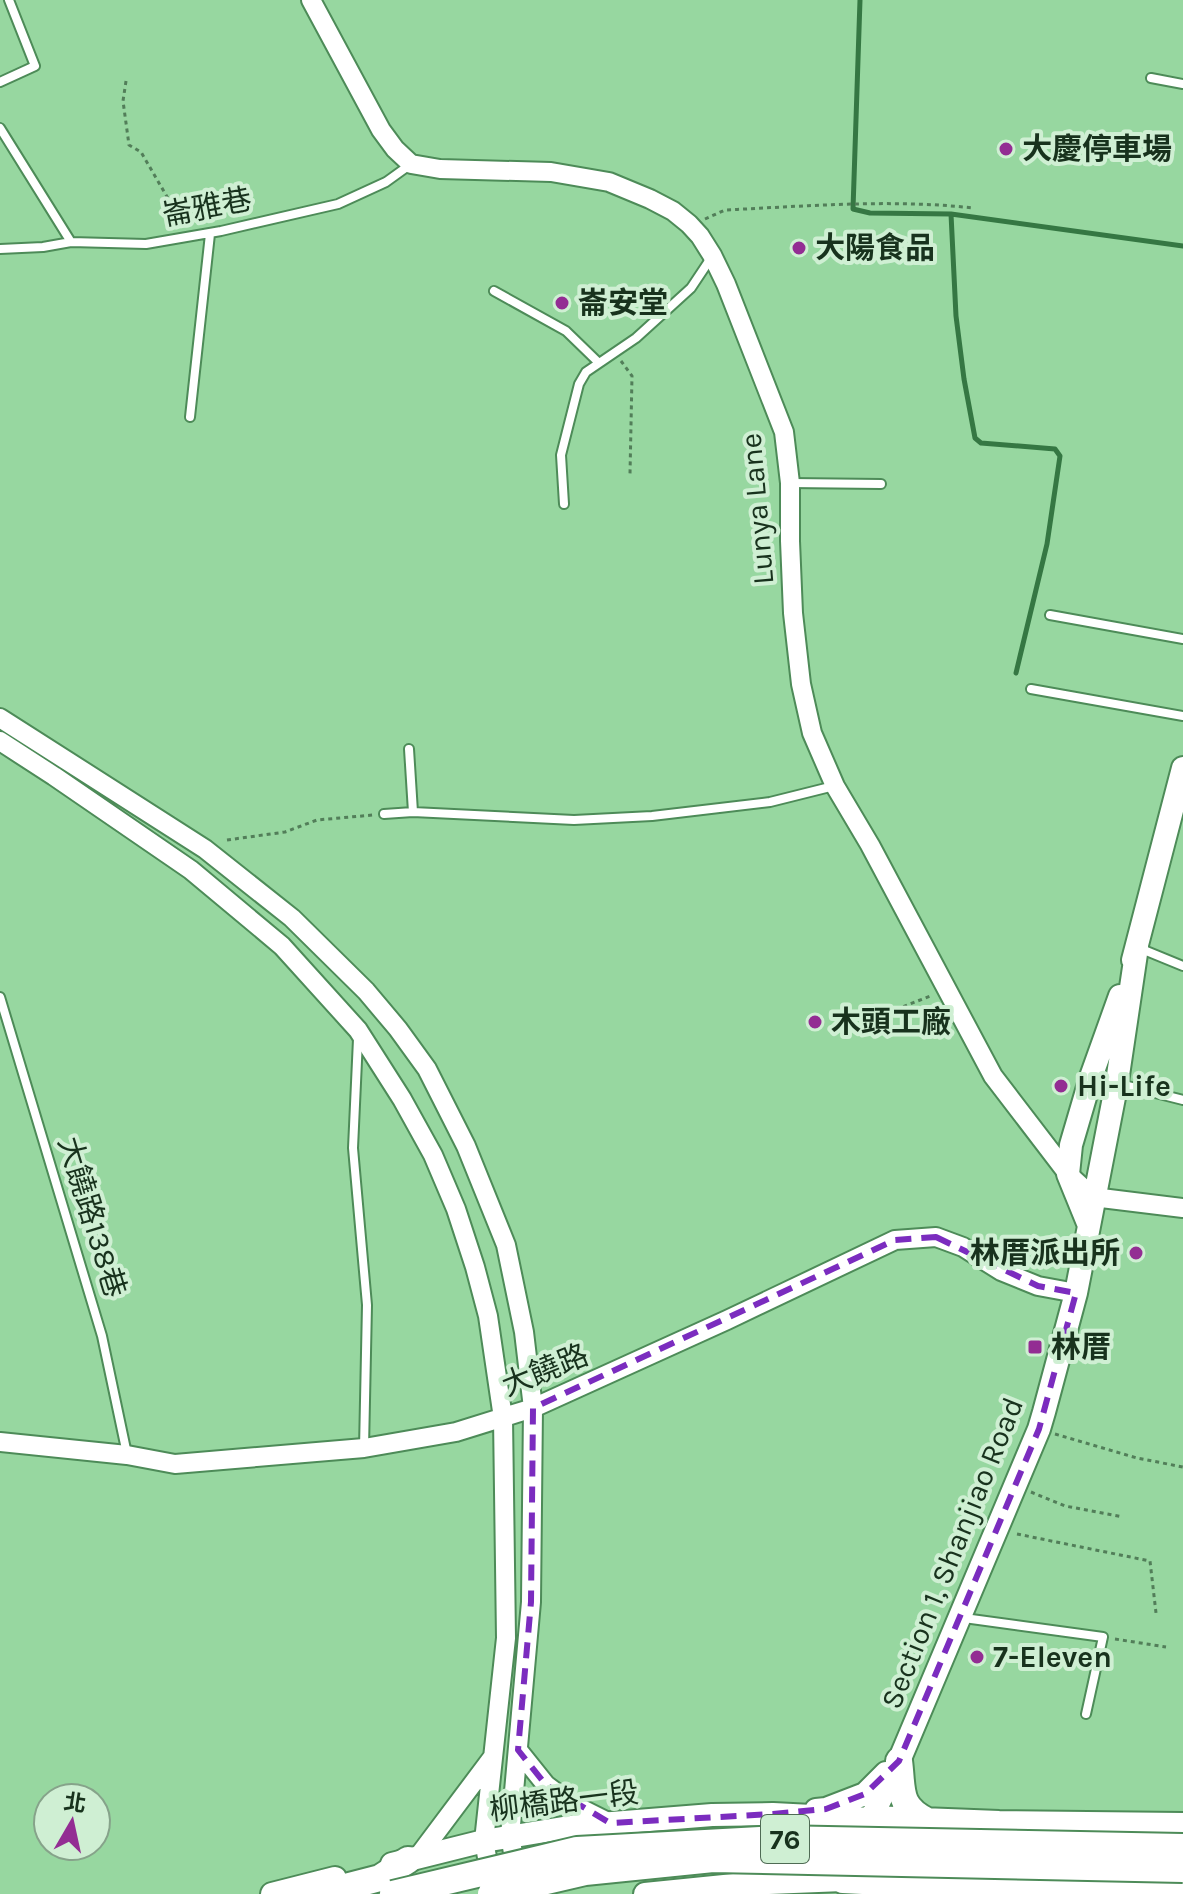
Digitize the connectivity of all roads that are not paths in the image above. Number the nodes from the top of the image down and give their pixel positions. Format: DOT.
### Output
graph roads {
  1 [pos="9,0"];
  2 [pos="311,0"];
  3 [pos="1151,78"];
  4 [pos="0,82"];
  5 [pos="1183,84"];
  6 [pos="0,128"];
  7 [pos="411,164"];
  8 [pos="210,234"];
  9 [pos="71,242"];
  10 [pos="0,249"];
  11 [pos="712,255"];
  12 [pos="494,291"];
  13 [pos="599,363"];
  14 [pos="190,417"];
  15 [pos="790,483"];
  16 [pos="881,484"];
  17 [pos="564,504"];
  18 [pos="1050,615"];
  19 [pos="1183,639"];
  20 [pos="1031,689"];
  21 [pos="1183,716"];
  22 [pos="0,718"];
  23 [pos="0,741"];
  24 [pos="409,749"];
  25 [pos="1182,776"];
  26 [pos="835,786"];
  27 [pos="413,812"];
  28 [pos="384,814"];
  29 [pos="1137,947"];
  30 [pos="1183,966"];
  31 [pos="0,997"];
  32 [pos="358,1030"];
  33 [pos="1091,1077"];
  34 [pos="1117,1082"];
  35 [pos="1183,1100"];
  36 [pos="1068,1174"];
  37 [pos="1093,1197"];
  38 [pos="1183,1208"];
  39 [pos="1088,1223"];
  40 [pos="1076,1293"];
  41 [pos="533,1408"];
  42 [pos="503,1418"];
  43 [pos="0,1442"];
  44 [pos="364,1448"];
  45 [pos="127,1455"];
  46 [pos="959,1617"];
  47 [pos="1086,1714"];
  48 [pos="518,1750"];
  49 [pos="493,1756"];
  50 [pos="899,1761"];
  51 [pos="773,1814"];
  52 [pos="870,1819"];
  53 [pos="927,1821"];
  54 [pos="610,1823"];
  55 [pos="1183,1826"];
  56 [pos="510,1836"];
  57 [pos="484,1841"];
  58 [pos="1183,1847"];
  59 [pos="412,1859"];
  60 [pos="1183,1869"];
  61 [pos="841,1887"];
  62 [pos="699,1891"];
  63 [pos="272,1894"];
  64 [pos="318,1894"];
  65 [pos="393,1894"];
  66 [pos="493,1894"];
  67 [pos="520,1894"];
  68 [pos="645,1894"];
  69 [pos="1183,1894"];
  1 -- 4 [label="lane"];
  2 -- 7 [label="street"];
  3 -- 5 [label="lane"];
  6 -- 9 [label="lane"];
  7 -- 8 [label="lane, 崙雅巷"];
  7 -- 11 [label="street, Lunya Lane"];
  8 -- 9 [label="lane, 崙雅巷"];
  8 -- 14 [label="lane"];
  9 -- 10 [label="lane, 崙雅巷"];
  11 -- 13 [label="lane"];
  11 -- 15 [label="street, Lunya Lane"];
  12 -- 13 [label="lane"];
  13 -- 17 [label="lane"];
  15 -- 16 [label="lane"];
  15 -- 26 [label="street, Lunya Lane"];
  18 -- 19 [label="lane"];
  20 -- 21 [label="lane"];
  22 -- 41 [label="street"];
  23 -- 32 [label="street"];
  24 -- 27 [label="lane"];
  25 -- 29 [label="main road"];
  26 -- 27 [label="lane"];
  26 -- 36 [label="street, Lunya Lane"];
  27 -- 28 [label="lane"];
  29 -- 30 [label="lane"];
  29 -- 33 [label="main road"];
  29 -- 34 [label="main road, Section 1, Shanjiao Road"];
  31 -- 45 [label="lane, 大饒路138巷"];
  32 -- 42 [label="street"];
  32 -- 44 [label="lane"];
  33 -- 34 [label="lane"];
  33 -- 36 [label="main road"];
  34 -- 35 [label="lane"];
  34 -- 37 [label="main road, Section 1, Shanjiao Road"];
  36 -- 37 [label="street, Lunya Lane"];
  36 -- 39 [label="main road"];
  37 -- 38 [label="street"];
  37 -- 39 [label="main road, Section 1, Shanjiao Road"];
  39 -- 40 [label="main road, Section 1, Shanjiao Road"];
  40 -- 41 [label="street, 大饒路"];
  40 -- 46 [label="main road, Section 1, Shanjiao Road"];
  41 -- 42 [label="street, 大饒路"];
  41 -- 48 [label="street"];
  42 -- 44 [label="street, 大饒路"];
  42 -- 49 [label="street"];
  43 -- 45 [label="street, 大饒路"];
  44 -- 45 [label="street, 大饒路"];
  46 -- 47 [label="lane"];
  46 -- 50 [label="main road, Section 1, Shanjiao Road"];
  48 -- 54 [label="street"];
  48 -- 56 [label="street"];
  49 -- 57 [label="street"];
  49 -- 59 [label="street"];
  50 -- 51 [label="main road"];
  50 -- 52 [label="main road, Section 1, Shanjiao Road"];
  50 -- 53 [label="highway"];
  51 -- 52 [label="main road, 柳橋路一段"];
  51 -- 54 [label="main road, 柳橋路一段"];
  52 -- 53 [label="highway"];
  52 -- 61 [label="main road, Section 1, Shanjiao Road"];
  53 -- 55 [label="highway"];
  54 -- 56 [label="main road, 柳橋路一段"];
  56 -- 57 [label="main road, 柳橋路一段"];
  56 -- 67 [label="street"];
  57 -- 59 [label="main road, 柳橋路一段"];
  57 -- 66 [label="street"];
  58 -- 65 [label="highway, 76, bridge"];
  59 -- 63 [label="main road, 柳橋路一段"];
  59 -- 64 [label="highway"];
  60 -- 66 [label="highway, 76, bridge"];
  61 -- 62 [label="main road"];
  61 -- 69 [label="highway"];
  62 -- 68 [label="main road"];
}
